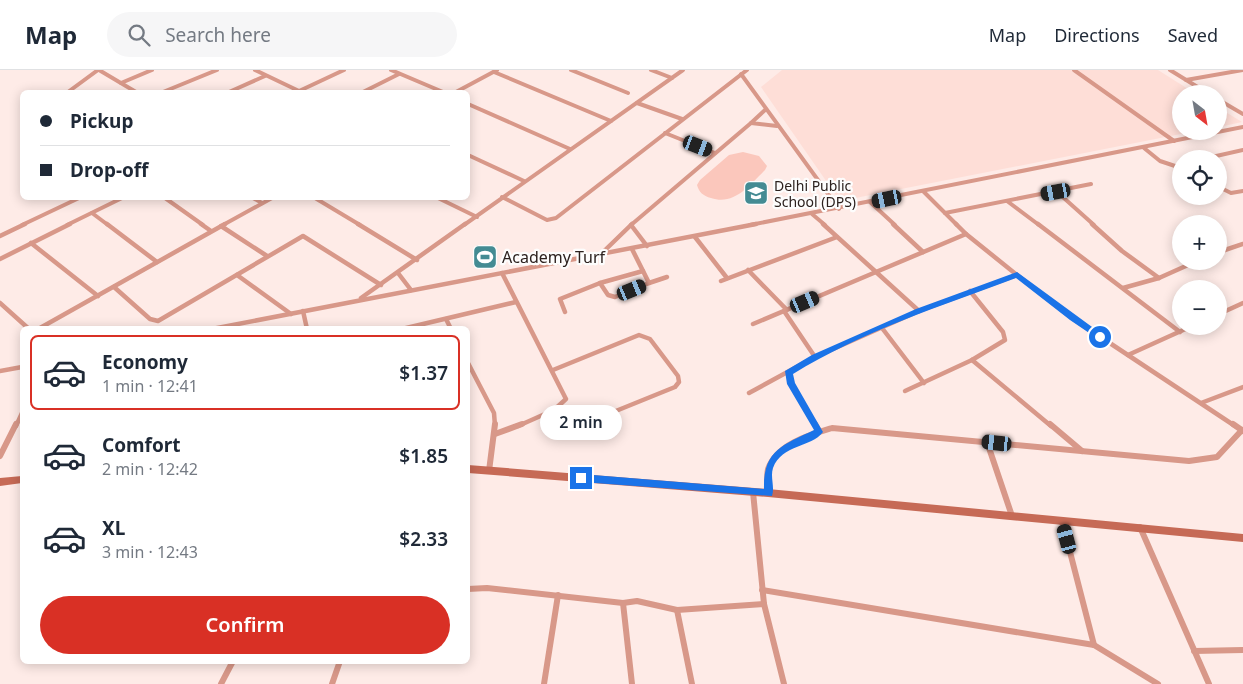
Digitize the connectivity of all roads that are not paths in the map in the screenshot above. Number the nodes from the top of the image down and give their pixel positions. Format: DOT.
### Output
graph roads {
  1 [pos="98,70"];
  2 [pos="152,70"];
  3 [pos="217,70"];
  4 [pos="255,70"];
  5 [pos="344,70"];
  6 [pos="391,70"];
  7 [pos="571,70"];
  8 [pos="651,70"];
  9 [pos="683,70"];
  10 [pos="746,70"];
  11 [pos="1074,70"];
  12 [pos="1170,70"];
  13 [pos="1243,70"];
  14 [pos="496,71"];
  15 [pos="398,74"];
  16 [pos="741,74"];
  17 [pos="266,76"];
  18 [pos="672,78"];
  19 [pos="1186,80"];
  20 [pos="121,83"];
  21 [pos="1194,85"];
  22 [pos="71,90"];
  23 [pos="133,90"];
  24 [pos="168,90"];
  25 [pos="234,90"];
  26 [pos="294,90"];
  27 [pos="302,90"];
  28 [pos="367,90"];
  29 [pos="438,90"];
  30 [pos="460,90"];
  31 [pos="628,93"];
  32 [pos="637,103"];
  33 [pos="470,105"];
  34 [pos="1228,105"];
  35 [pos="765,110"];
  36 [pos="1243,114"];
  37 [pos="682,119"];
  38 [pos="611,121"];
  39 [pos="751,123"];
  40 [pos="777,126"];
  41 [pos="1243,127"];
  42 [pos="665,133"];
  43 [pos="1174,141"];
  44 [pos="1144,148"];
  45 [pos="570,149"];
  46 [pos="1243,150"];
  47 [pos="715,152"];
  48 [pos="1227,154"];
  49 [pos="470,156"];
  50 [pos="1172,164"];
  51 [pos="524,181"];
  52 [pos="1091,184"];
  53 [pos="1243,190"];
  54 [pos="923,191"];
  55 [pos="1056,192"];
  56 [pos="1227,192"];
  57 [pos="502,197"];
  58 [pos="75,200"];
  59 [pos="118,200"];
  60 [pos="168,200"];
  61 [pos="257,200"];
  62 [pos="268,200"];
  63 [pos="318,200"];
  64 [pos="442,200"];
  65 [pos="1007,201"];
  66 [pos="870,202"];
  67 [pos="262,203"];
  68 [pos="838,209"];
  69 [pos="92,213"];
  70 [pos="945,213"];
  71 [pos="812,214"];
  72 [pos="477,217"];
  73 [pos="631,225"];
  74 [pos="221,226"];
  75 [pos="212,231"];
  76 [pos="966,234"];
  77 [pos="0,236"];
  78 [pos="695,237"];
  79 [pos="837,237"];
  80 [pos="31,243"];
  81 [pos="1243,244"];
  82 [pos="647,246"];
  83 [pos="1227,249"];
  84 [pos="632,250"];
  85 [pos="923,252"];
  86 [pos="600,255"];
  87 [pos="267,256"];
  88 [pos="0,259"];
  89 [pos="417,260"];
  90 [pos="157,262"];
  91 [pos="748,270"];
  92 [pos="1177,270"];
  93 [pos="643,271"];
  94 [pos="876,272"];
  95 [pos="398,274"];
  96 [pos="502,274"];
  97 [pos="237,275"];
  98 [pos="1017,275"];
  99 [pos="667,277"];
  100 [pos="727,278"];
  101 [pos="1159,278"];
  102 [pos="721,281"];
  103 [pos="600,283"];
  104 [pos="649,283"];
  105 [pos="381,285"];
  106 [pos="114,286"];
  107 [pos="1123,288"];
  108 [pos="411,290"];
  109 [pos="970,291"];
  110 [pos="98,296"];
  111 [pos="358,301"];
  112 [pos="516,302"];
  113 [pos="0,303"];
  114 [pos="1243,303"];
  115 [pos="1227,310"];
  116 [pos="303,311"];
  117 [pos="785,311"];
  118 [pos="919,311"];
  119 [pos="565,312"];
  120 [pos="291,314"];
  121 [pos="446,319"];
  122 [pos="753,324"];
  123 [pos="26,326"];
  124 [pos="44,326"];
  125 [pos="228,326"];
  126 [pos="306,326"];
  127 [pos="415,326"];
  128 [pos="450,326"];
  129 [pos="1172,326"];
  130 [pos="882,328"];
  131 [pos="1173,335"];
  132 [pos="1128,355"];
  133 [pos="814,357"];
  134 [pos="972,360"];
  135 [pos="20,367"];
  136 [pos="470,367"];
  137 [pos="553,370"];
  138 [pos="0,372"];
  139 [pos="788,373"];
  140 [pos="924,383"];
  141 [pos="1243,387"];
  142 [pos="905,391"];
  143 [pos="749,392"];
  144 [pos="1201,403"];
  145 [pos="20,417"];
  146 [pos="601,417"];
  147 [pos="1242,430"];
  148 [pos="819,432"];
  149 [pos="495,434"];
  150 [pos="987,442"];
  151 [pos="1082,452"];
  152 [pos="0,456"];
  153 [pos="470,469"];
  154 [pos="489,471"];
  155 [pos="20,480"];
  156 [pos="0,482"];
  157 [pos="753,492"];
  158 [pos="768,493"];
  159 [pos="1012,517"];
  160 [pos="1062,521"];
  161 [pos="1140,527"];
  162 [pos="1243,538"];
  163 [pos="470,589"];
  164 [pos="762,590"];
  165 [pos="558,596"];
  166 [pos="623,603"];
  167 [pos="764,604"];
  168 [pos="677,610"];
  169 [pos="1094,645"];
  170 [pos="1243,650"];
  171 [pos="1194,651"];
  172 [pos="231,664"];
  173 [pos="339,664"];
  174 [pos="221,684"];
  175 [pos="332,684"];
  176 [pos="544,684"];
  177 [pos="632,684"];
  178 [pos="692,684"];
  179 [pos="784,684"];
  180 [pos="1158,684"];
  181 [pos="1209,684"];
  1 -- 20 [label="street"];
  1 -- 22 [label="street"];
  2 -- 20 [label="street"];
  3 -- 24 [label="street"];
  4 -- 17 [label="street"];
  5 -- 27 [label="street"];
  6 -- 15 [label="street"];
  7 -- 31 [label="street"];
  8 -- 18 [label="street"];
  9 -- 18 [label="street"];
  10 -- 16 [label="street"];
  11 -- 43 [label="street"];
  12 -- 19 [label="street"];
  13 -- 19 [label="street"];
  14 -- 30 [label="street"];
  14 -- 38 [label="street"];
  15 -- 28 [label="street"];
  15 -- 29 [label="street"];
  16 -- 35 [label="street"];
  16 -- 37 [label="street"];
  17 -- 25 [label="street"];
  17 -- 26 [label="street"];
  18 -- 32 [label="street"];
  19 -- 21 [label="street"];
  20 -- 23 [label="street"];
  32 -- 37 [label="street"];
  32 -- 38 [label="street"];
  33 -- 45 [label="street"];
  34 -- 36 [label="street"];
  35 -- 39 [label="street"];
  35 -- 40 [label="street"];
  37 -- 42 [label="street"];
  38 -- 45 [label="street"];
  39 -- 40 [label="street"];
  39 -- 47 [label="street"];
  40 -- 68 [label="street"];
  41 -- 43 [label="street"];
  42 -- 47 [label="street"];
  42 -- 57 [label="street"];
  43 -- 44 [label="street"];
  44 -- 50 [label="street"];
  44 -- 54 [label="street"];
  45 -- 51 [label="street"];
  46 -- 48 [label="street"];
  47 -- 73 [label="street"];
  49 -- 51 [label="street"];
  51 -- 57 [label="street"];
  52 -- 55 [label="street"];
  53 -- 56 [label="street"];
  54 -- 66 [label="street"];
  54 -- 70 [label="street"];
  55 -- 65 [label="street"];
  55 -- 101 [label="street"];
  57 -- 72 [label="street"];
  58 -- 77 [label="street"];
  59 -- 69 [label="street"];
  60 -- 75 [label="street"];
  61 -- 67 [label="street"];
  62 -- 67 [label="street"];
  63 -- 89 [label="street"];
  64 -- 72 [label="street"];
  65 -- 70 [label="street"];
  65 -- 107 [label="street"];
  66 -- 68 [label="street"];
  66 -- 85 [label="street"];
  67 -- 74 [label="street"];
  68 -- 71 [label="street"];
  69 -- 80 [label="street"];
  69 -- 90 [label="street"];
  70 -- 76 [label="street"];
  71 -- 78 [label="street"];
  71 -- 79 [label="street"];
  72 -- 89 [label="street"];
  73 -- 82 [label="street"];
  73 -- 86 [label="street"];
  74 -- 75 [label="street"];
  74 -- 87 [label="street"];
  75 -- 90 [label="street"];
  76 -- 85 [label="street"];
  76 -- 98 [label="street"];
  78 -- 82 [label="street"];
  78 -- 100 [label="street"];
  79 -- 91 [label="street"];
  79 -- 94 [label="street"];
  80 -- 88 [label="street"];
  80 -- 110 [label="street"];
  81 -- 83 [label="street"];
  82 -- 84 [label="street"];
  84 -- 86 [label="street"];
  84 -- 93 [label="street"];
  85 -- 94 [label="street"];
  86 -- 96 [label="street"];
  87 -- 97 [label="street"];
  87 -- 105 [label="street"];
  89 -- 95 [label="street"];
  90 -- 106 [label="street"];
  91 -- 100 [label="street"];
  91 -- 117 [label="street"];
  92 -- 101 [label="street"];
  93 -- 103 [label="street"];
  93 -- 104 [label="street"];
  94 -- 117 [label="street"];
  94 -- 118 [label="street"];
  95 -- 105 [label="street"];
  95 -- 108 [label="street"];
  96 -- 108 [label="street"];
  96 -- 112 [label="street"];
  97 -- 106 [label="street"];
  97 -- 120 [label="street"];
  98 -- 109 [label="street"];
  98 -- 132 [label="street"];
  99 -- 104 [label="street"];
  100 -- 102 [label="street"];
  101 -- 107 [label="street"];
  103 -- 104 [label="street"];
  103 -- 119 [label="street"];
  105 -- 111 [label="street"];
  106 -- 110 [label="street"];
  107 -- 129 [label="street"];
  108 -- 111 [label="street"];
  109 -- 118 [label="street"];
  109 -- 134 [label="street"];
  110 -- 124 [label="street"];
  111 -- 116 [label="street"];
  112 -- 121 [label="street"];
  112 -- 137 [label="street"];
  113 -- 123 [label="street"];
  114 -- 115 [label="street"];
  116 -- 120 [label="street"];
  116 -- 126 [label="street"];
  117 -- 122 [label="street"];
  117 -- 133 [label="street"];
  118 -- 130 [label="street"];
  120 -- 125 [label="street"];
  121 -- 127 [label="street"];
  121 -- 128 [label="street"];
  130 -- 133 [label="street"];
  130 -- 140 [label="street"];
  131 -- 132 [label="street"];
  132 -- 144 [label="street"];
  133 -- 139 [label="street"];
  134 -- 140 [label="street"];
  134 -- 151 [label="street"];
  135 -- 138 [label="street"];
  136 -- 149 [label="street"];
  137 -- 146 [label="street"];
  137 -- 149 [label="street"];
  139 -- 143 [label="street"];
  139 -- 148 [label="street"];
  140 -- 142 [label="street"];
  141 -- 144 [label="street"];
  144 -- 147 [label="street"];
  145 -- 152 [label="street"];
  147 -- 151 [label="street"];
  148 -- 150 [label="street"];
  148 -- 158 [label="street"];
  149 -- 154 [label="street"];
  150 -- 151 [label="street"];
  150 -- 159 [label="street"];
  153 -- 154 [label="street"];
  154 -- 157 [label="street"];
  155 -- 156 [label="street"];
  157 -- 158 [label="street"];
  157 -- 164 [label="street"];
  158 -- 159 [label="street"];
  159 -- 160 [label="street"];
  160 -- 161 [label="street"];
  160 -- 169 [label="street"];
  161 -- 162 [label="street"];
  161 -- 171 [label="street"];
  163 -- 165 [label="street"];
  164 -- 167 [label="street"];
  164 -- 169 [label="street"];
  165 -- 166 [label="street"];
  165 -- 176 [label="street"];
  166 -- 168 [label="street"];
  166 -- 177 [label="street"];
  167 -- 168 [label="street"];
  167 -- 179 [label="street"];
  168 -- 178 [label="street"];
  169 -- 180 [label="street"];
  170 -- 171 [label="street"];
  171 -- 181 [label="street"];
  172 -- 174 [label="street"];
  173 -- 175 [label="street"];
}
